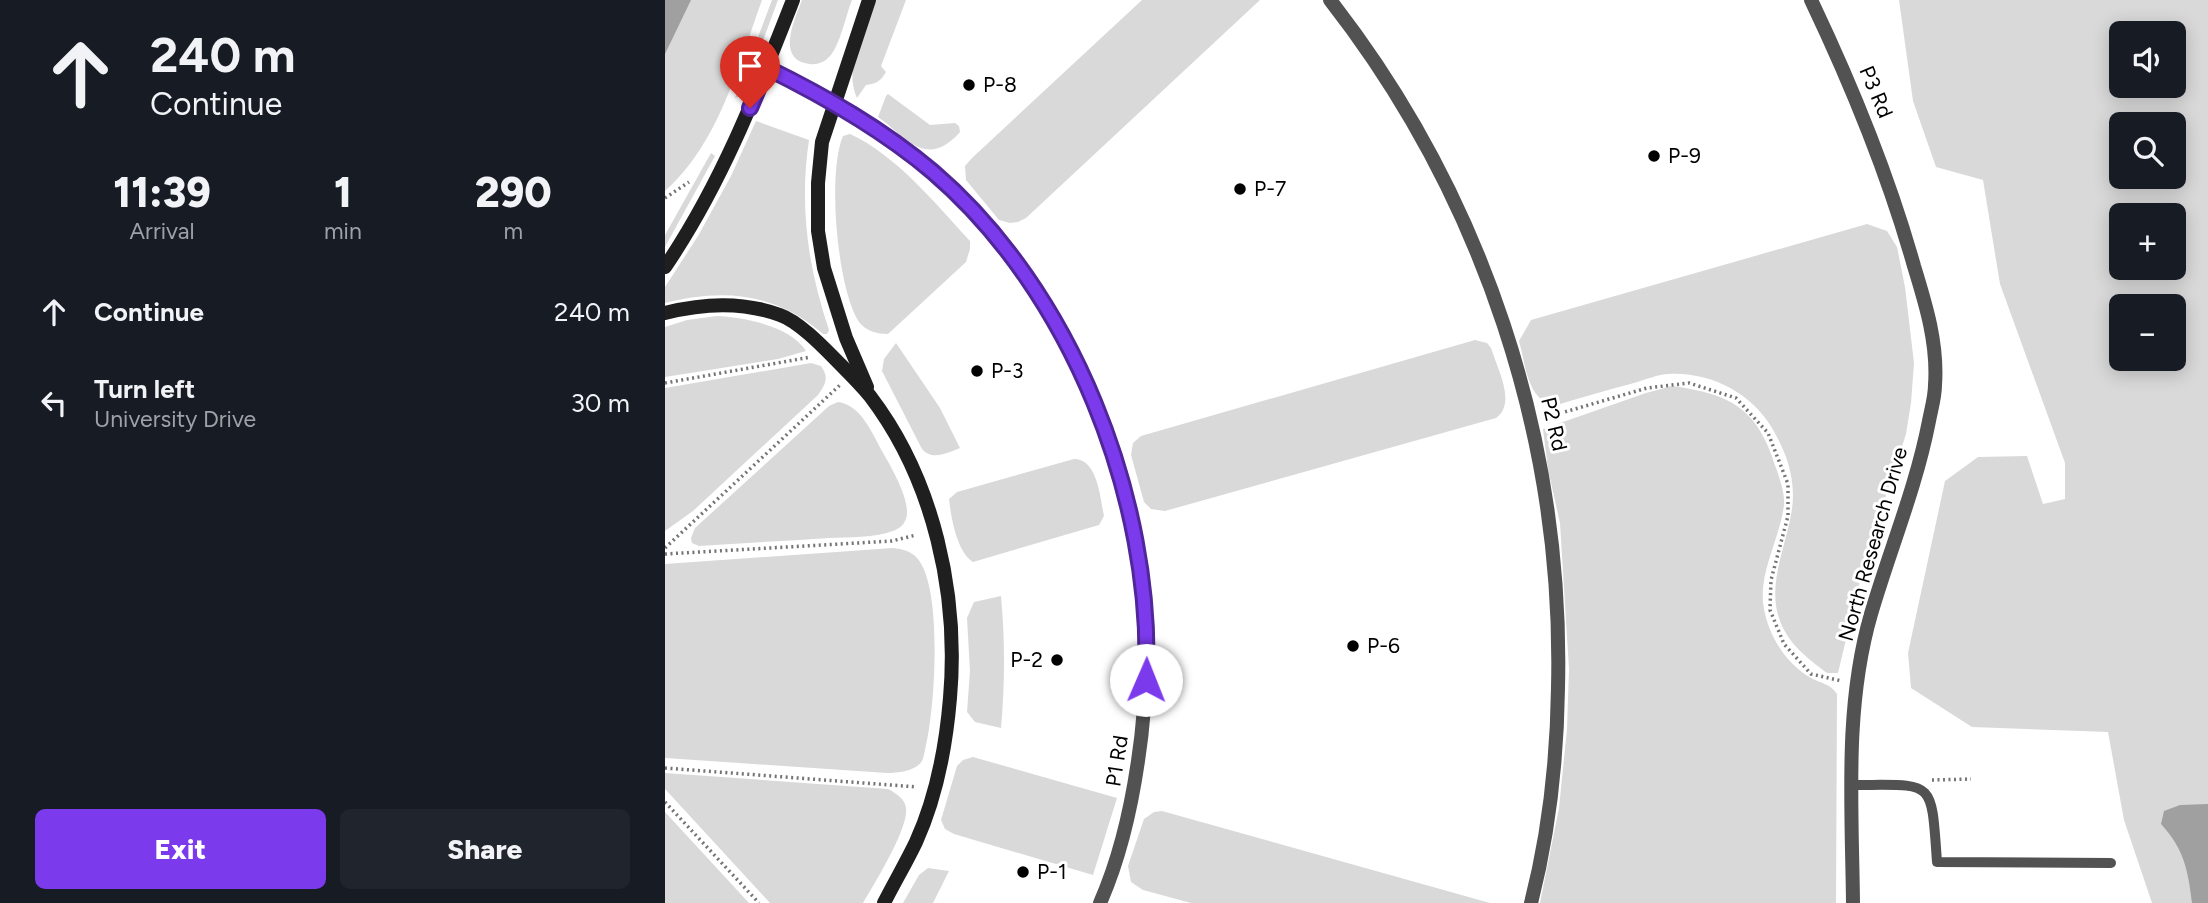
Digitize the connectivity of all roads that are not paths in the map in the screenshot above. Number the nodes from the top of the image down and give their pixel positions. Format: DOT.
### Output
graph roads {
  1 [pos="793,0"];
  2 [pos="869,0"];
  3 [pos="1330,0"];
  4 [pos="1811,0"];
  5 [pos="767,68"];
  6 [pos="835,102"];
  7 [pos="1896,203"];
  8 [pos="665,267"];
  9 [pos="665,313"];
  10 [pos="869,395"];
  11 [pos="1852,785"];
  12 [pos="2111,863"];
  13 [pos="884,903"];
  14 [pos="1100,903"];
  15 [pos="1531,903"];
  16 [pos="1853,903"];
  1 -- 5 [label="main road"];
  2 -- 6 [label="main road"];
  3 -- 15 [label="street, P2 Rd"];
  4 -- 7 [label="street, P3 Rd"];
  5 -- 6 [label="street, P1 Rd"];
  5 -- 8 [label="main road"];
  6 -- 10 [label="main road"];
  6 -- 14 [label="street, P1 Rd"];
  7 -- 11 [label="street, North Research Drive"];
  9 -- 10 [label="main road"];
  10 -- 13 [label="main road"];
  11 -- 12 [label="lane"];
  11 -- 16 [label="street, North Research Drive"];
}
